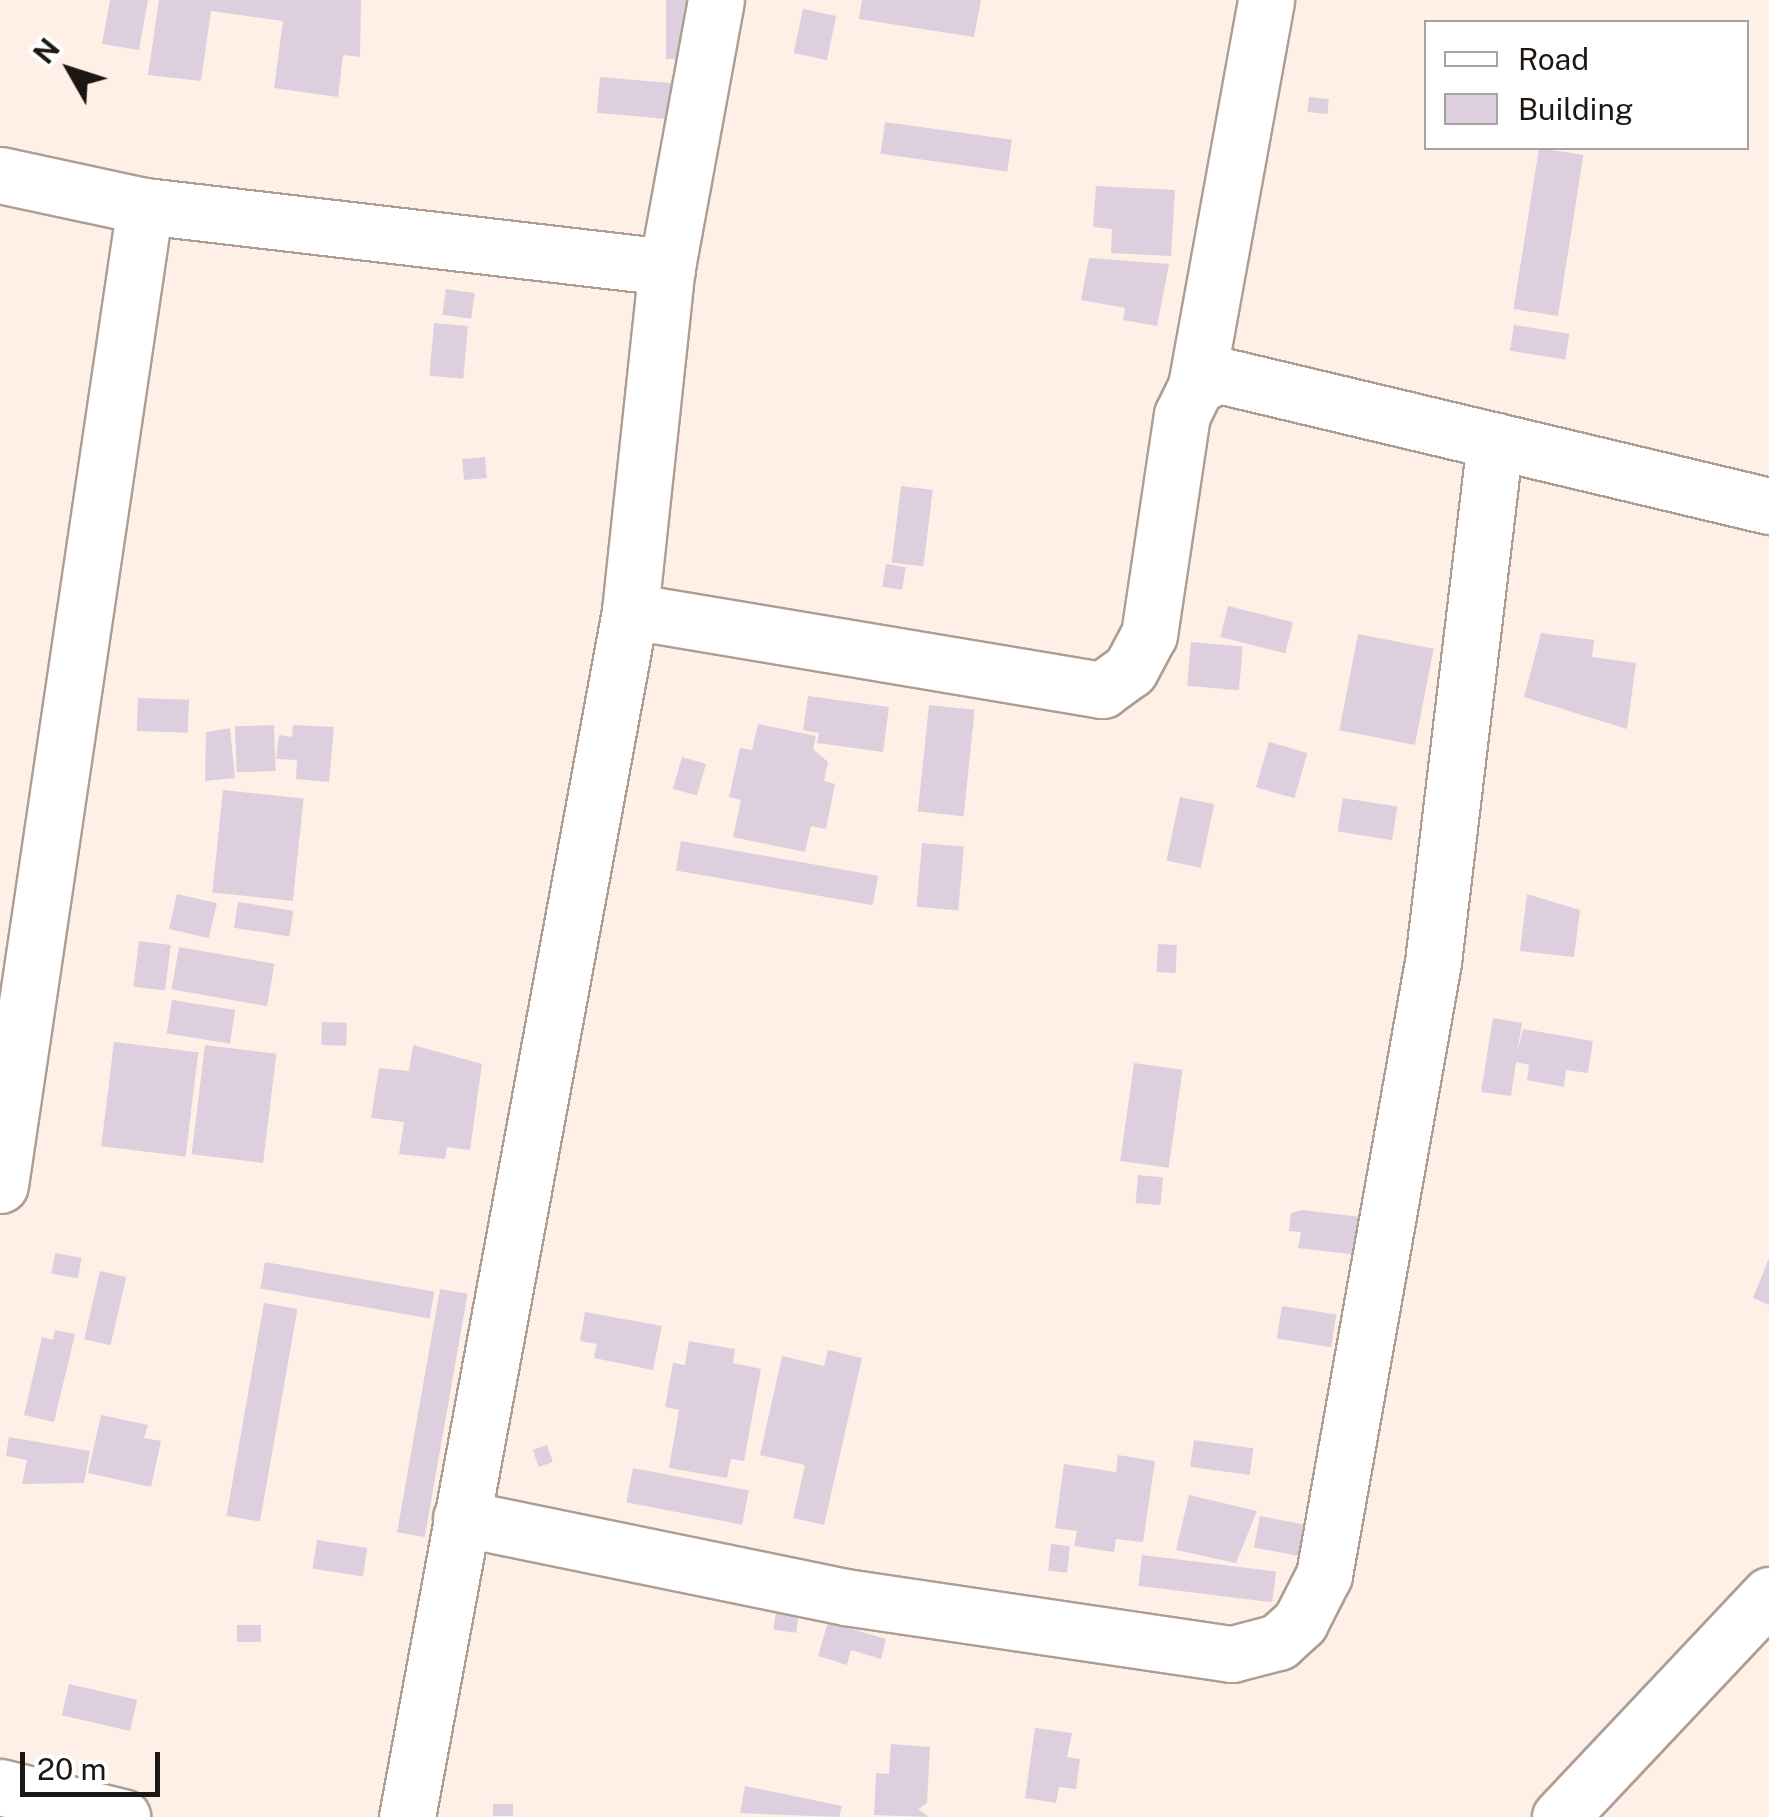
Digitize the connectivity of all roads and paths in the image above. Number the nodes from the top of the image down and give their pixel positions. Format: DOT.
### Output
graph roads {
  1 [pos="716,0"];
  2 [pos="1266,0"];
  3 [pos="0,175"];
  4 [pos="145,206"];
  5 [pos="667,267"];
  6 [pos="1196,386"];
  7 [pos="1495,441"];
  8 [pos="1769,506"];
  9 [pos="630,611"];
  10 [pos="0,1185"];
  11 [pos="461,1518"];
  12 [pos="1769,1595"];
  13 [pos="0,1787"];
  14 [pos="122,1817"];
  15 [pos="408,1817"];
  16 [pos="1560,1817"];
  1 -- 5 [label="street"];
  2 -- 6 [label="street"];
  3 -- 4 [label="street"];
  4 -- 5 [label="street"];
  4 -- 10 [label="street"];
  5 -- 9 [label="street"];
  6 -- 7 [label="street"];
  6 -- 9 [label="street"];
  7 -- 8 [label="street"];
  7 -- 11 [label="street"];
  9 -- 11 [label="street"];
  11 -- 15 [label="street"];
  12 -- 16 [label="street"];
  13 -- 14 [label="street"];
}
